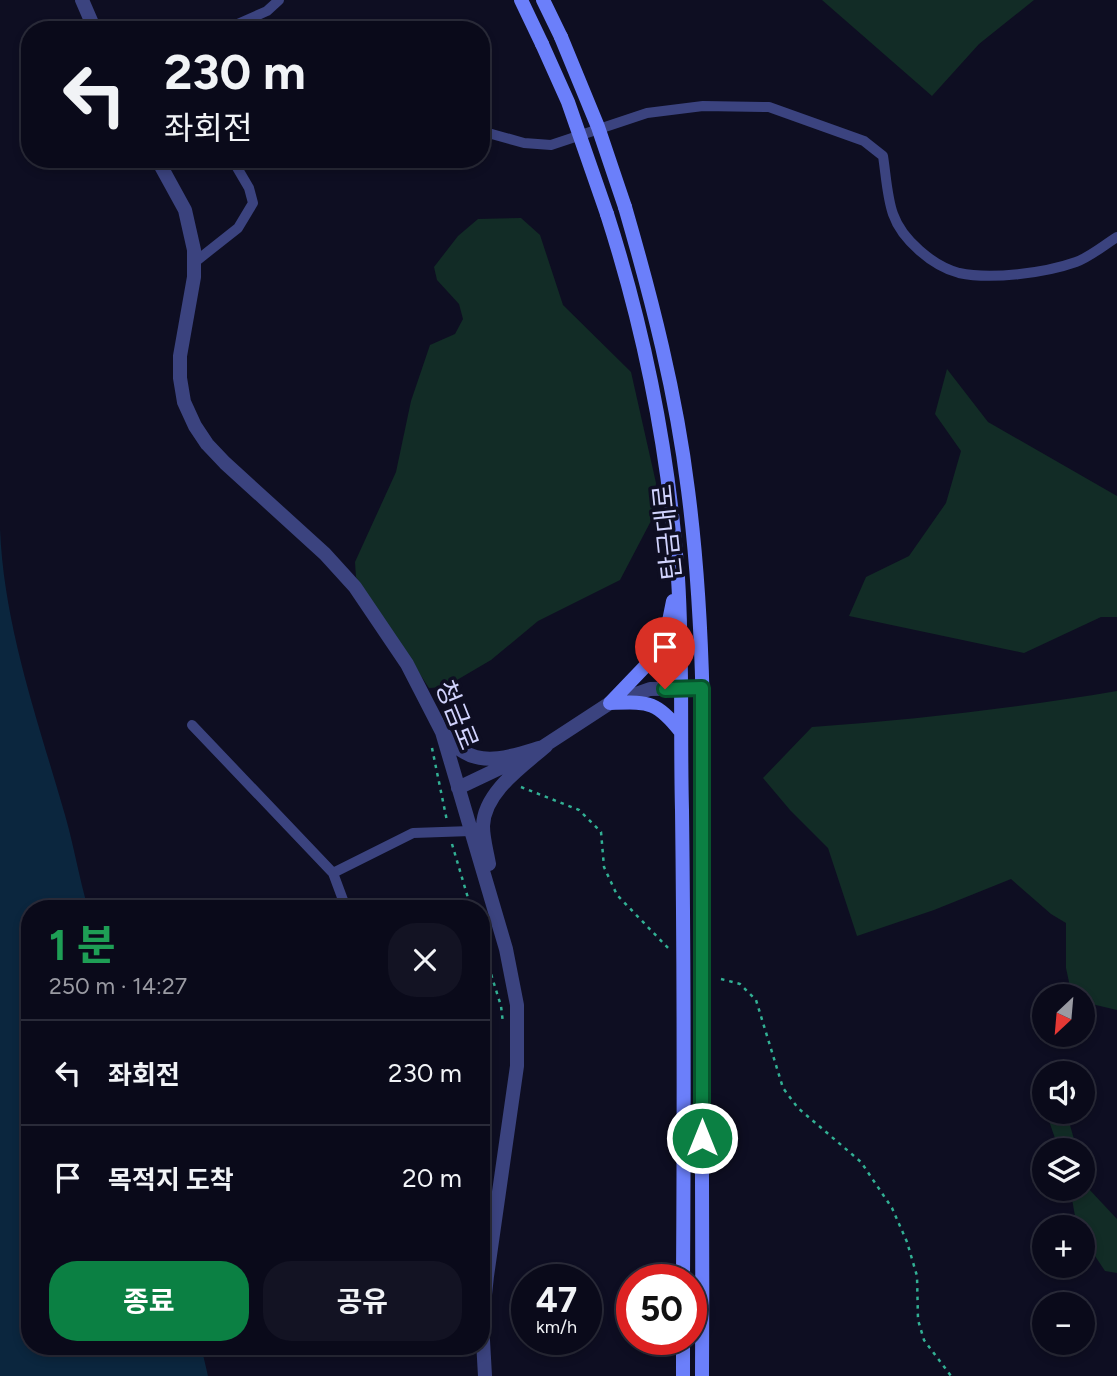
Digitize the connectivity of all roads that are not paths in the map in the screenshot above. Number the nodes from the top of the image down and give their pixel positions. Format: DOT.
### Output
graph roads {
  1 [pos="82,0"];
  2 [pos="279,0"];
  3 [pos="521,0"];
  4 [pos="543,0"];
  5 [pos="91,21"];
  6 [pos="244,21"];
  7 [pos="490,134"];
  8 [pos="162,168"];
  9 [pos="238,168"];
  10 [pos="1117,237"];
  11 [pos="195,262"];
  12 [pos="678,579"];
  13 [pos="680,688"];
  14 [pos="702,688"];
  15 [pos="610,703"];
  16 [pos="192,725"];
  17 [pos="442,732"];
  18 [pos="681,732"];
  19 [pos="546,746"];
  20 [pos="458,788"];
  21 [pos="471,831"];
  22 [pos="333,873"];
  23 [pos="343,900"];
  24 [pos="494,904"];
  25 [pos="490,1250"];
  26 [pos="683,1264"];
  27 [pos="484,1355"];
  28 [pos="683,1355"];
  29 [pos="485,1376"];
  30 [pos="683,1376"];
  31 [pos="702,1376"];
  1 -- 5 [label="street"];
  2 -- 6 [label="street"];
  3 -- 12 [label="main road, 탄금대로, bridge"];
  4 -- 14 [label="main road, 탄금대로, bridge"];
  7 -- 10 [label="street"];
  8 -- 11 [label="street, 청금로"];
  9 -- 11 [label="street"];
  11 -- 17 [label="street, 청금로"];
  12 -- 13 [label="main road, 탄금대로"];
  12 -- 15 [label="main road"];
  13 -- 14 [label="street"];
  13 -- 15 [label="street"];
  13 -- 18 [label="main road, 탄금대로"];
  14 -- 31 [label="main road, 탄금대로"];
  15 -- 18 [label="main road"];
  15 -- 19 [label="street"];
  16 -- 22 [label="street"];
  17 -- 19 [label="street"];
  17 -- 20 [label="street, 청금로"];
  18 -- 26 [label="main road, 탄금대로"];
  19 -- 20 [label="street"];
  19 -- 24 [label="street"];
  20 -- 21 [label="street, 청금로"];
  21 -- 22 [label="street"];
  21 -- 24 [label="street, 청금로"];
  22 -- 23 [label="street"];
  24 -- 25 [label="street, 청금로"];
  27 -- 29 [label="street, 청금로"];
  28 -- 30 [label="main road"];
}
